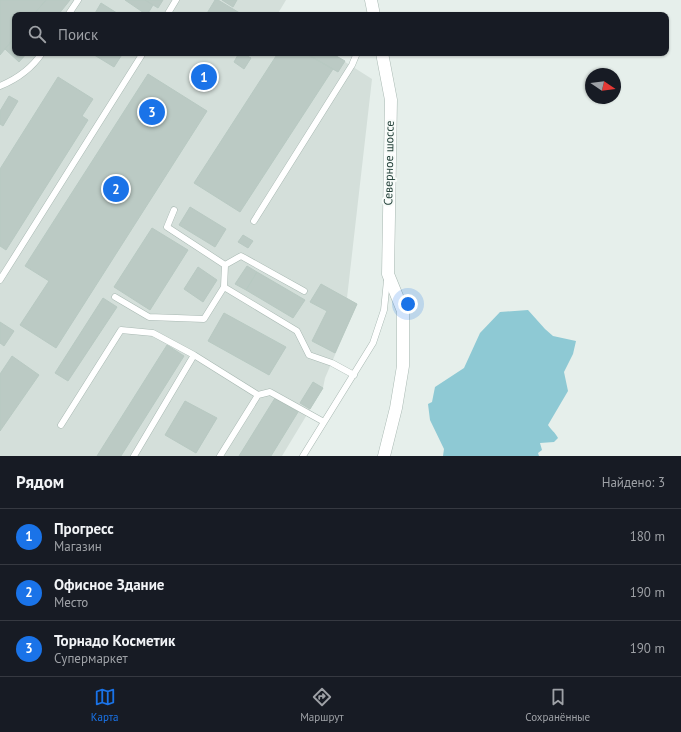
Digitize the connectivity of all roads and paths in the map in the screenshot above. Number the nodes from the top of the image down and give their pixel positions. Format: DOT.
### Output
graph roads {
  1 [pos="78,0"];
  2 [pos="176,0"];
  3 [pos="371,0"];
  4 [pos="70,12"];
  5 [pos="169,12"];
  6 [pos="373,12"];
  7 [pos="40,56"];
  8 [pos="141,56"];
  9 [pos="356,56"];
  10 [pos="383,56"];
  11 [pos="0,86"];
  12 [pos="174,210"];
  13 [pos="254,221"];
  14 [pos="225,265"];
  15 [pos="388,274"];
  16 [pos="0,280"];
  17 [pos="224,287"];
  18 [pos="304,291"];
  19 [pos="114,297"];
  20 [pos="194,355"];
  21 [pos="354,375"];
  22 [pos="258,395"];
  23 [pos="324,422"];
  24 [pos="61,425"];
  25 [pos="134,456"];
  26 [pos="220,456"];
  27 [pos="303,456"];
  28 [pos="384,456"];
  1 -- 4 [label="lane"];
  2 -- 5 [label="lane"];
  3 -- 6 [label="street"];
  7 -- 11 [label="lane"];
  8 -- 16 [label="lane"];
  9 -- 13 [label="lane"];
  10 -- 15 [label="street, Северное шоссе"];
  12 -- 14 [label="lane"];
  14 -- 17 [label="lane"];
  14 -- 18 [label="lane"];
  15 -- 21 [label="lane, Северное шоссе"];
  15 -- 28 [label="street, Северное шоссе"];
  17 -- 19 [label="lane"];
  17 -- 21 [label="lane"];
  20 -- 22 [label="lane"];
  20 -- 24 [label="lane"];
  20 -- 25 [label="lane"];
  21 -- 23 [label="lane, Северное шоссе"];
  22 -- 23 [label="lane"];
  22 -- 26 [label="lane"];
  23 -- 27 [label="lane, Северное шоссе"];
}
